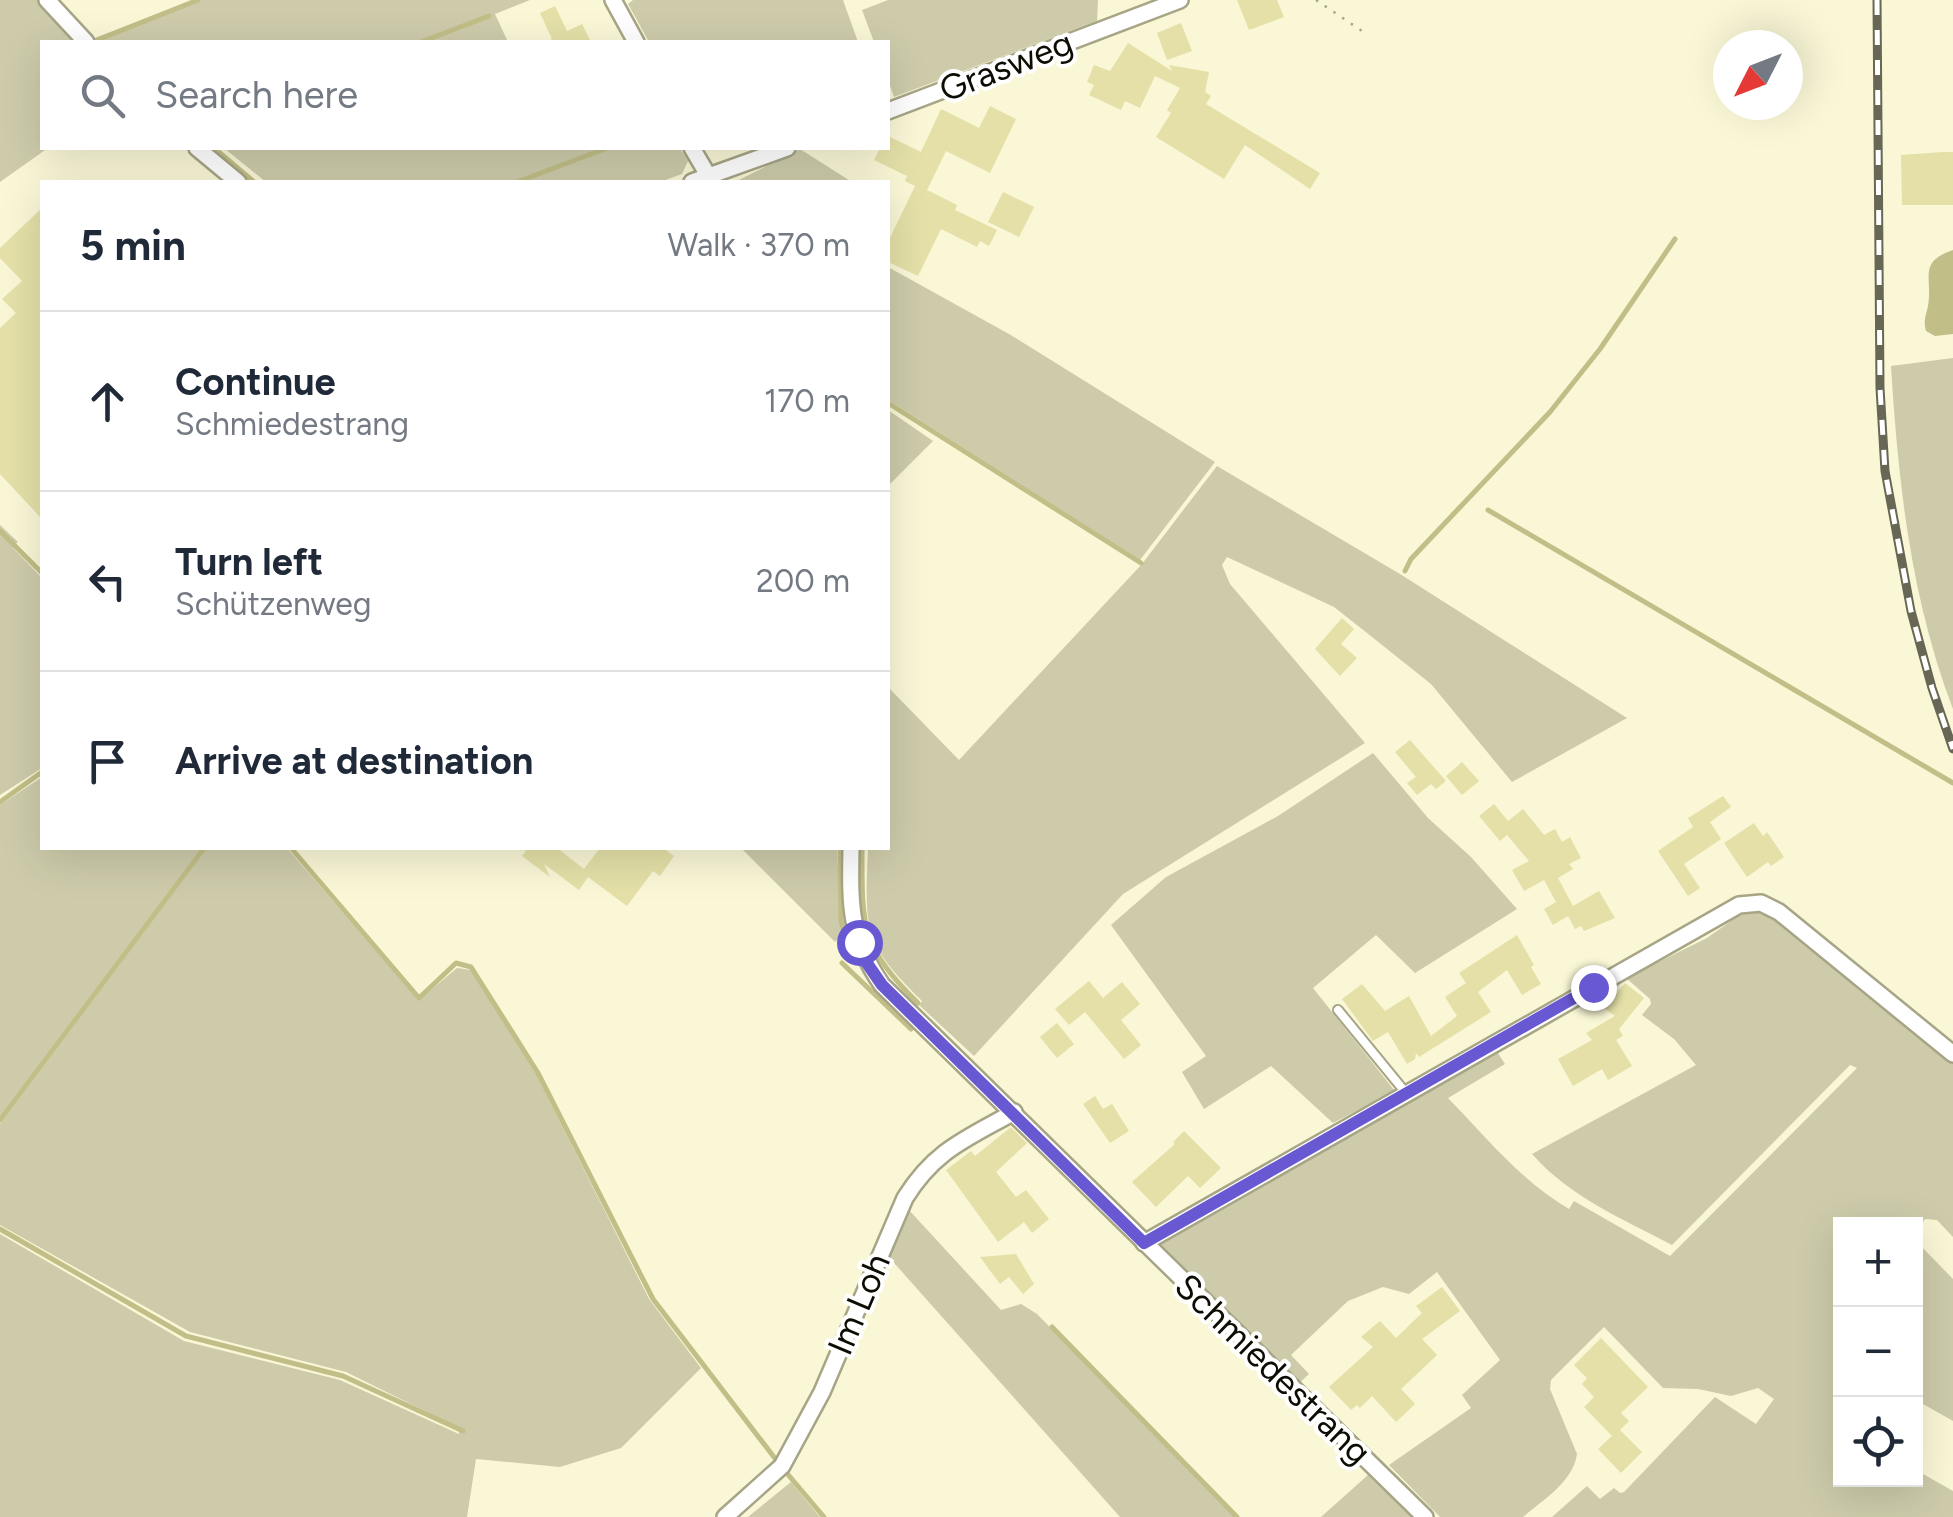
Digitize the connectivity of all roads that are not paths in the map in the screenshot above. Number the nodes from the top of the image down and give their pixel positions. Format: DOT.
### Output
graph roads {
  1 [pos="46,0"];
  2 [pos="612,0"];
  3 [pos="1180,0"];
  4 [pos="84,40"];
  5 [pos="635,40"];
  6 [pos="890,110"];
  7 [pos="199,150"];
  8 [pos="693,150"];
  9 [pos="782,150"];
  10 [pos="236,180"];
  11 [pos="710,180"];
  12 [pos="851,850"];
  13 [pos="1338,1010"];
  14 [pos="1953,1054"];
  15 [pos="1406,1093"];
  16 [pos="1014,1112"];
  17 [pos="1144,1243"];
  18 [pos="725,1517"];
  19 [pos="1425,1517"];
  1 -- 4 [label="street"];
  2 -- 5 [label="street"];
  3 -- 6 [label="street, Grasweg"];
  7 -- 10 [label="street"];
  8 -- 11 [label="street"];
  9 -- 11 [label="street"];
  12 -- 16 [label="street, Schmiedestrang"];
  13 -- 15 [label="lane"];
  14 -- 15 [label="street"];
  15 -- 17 [label="street"];
  16 -- 17 [label="street, Schmiedestrang"];
  16 -- 18 [label="street, Im Loh"];
  17 -- 19 [label="street, Schmiedestrang"];
}
